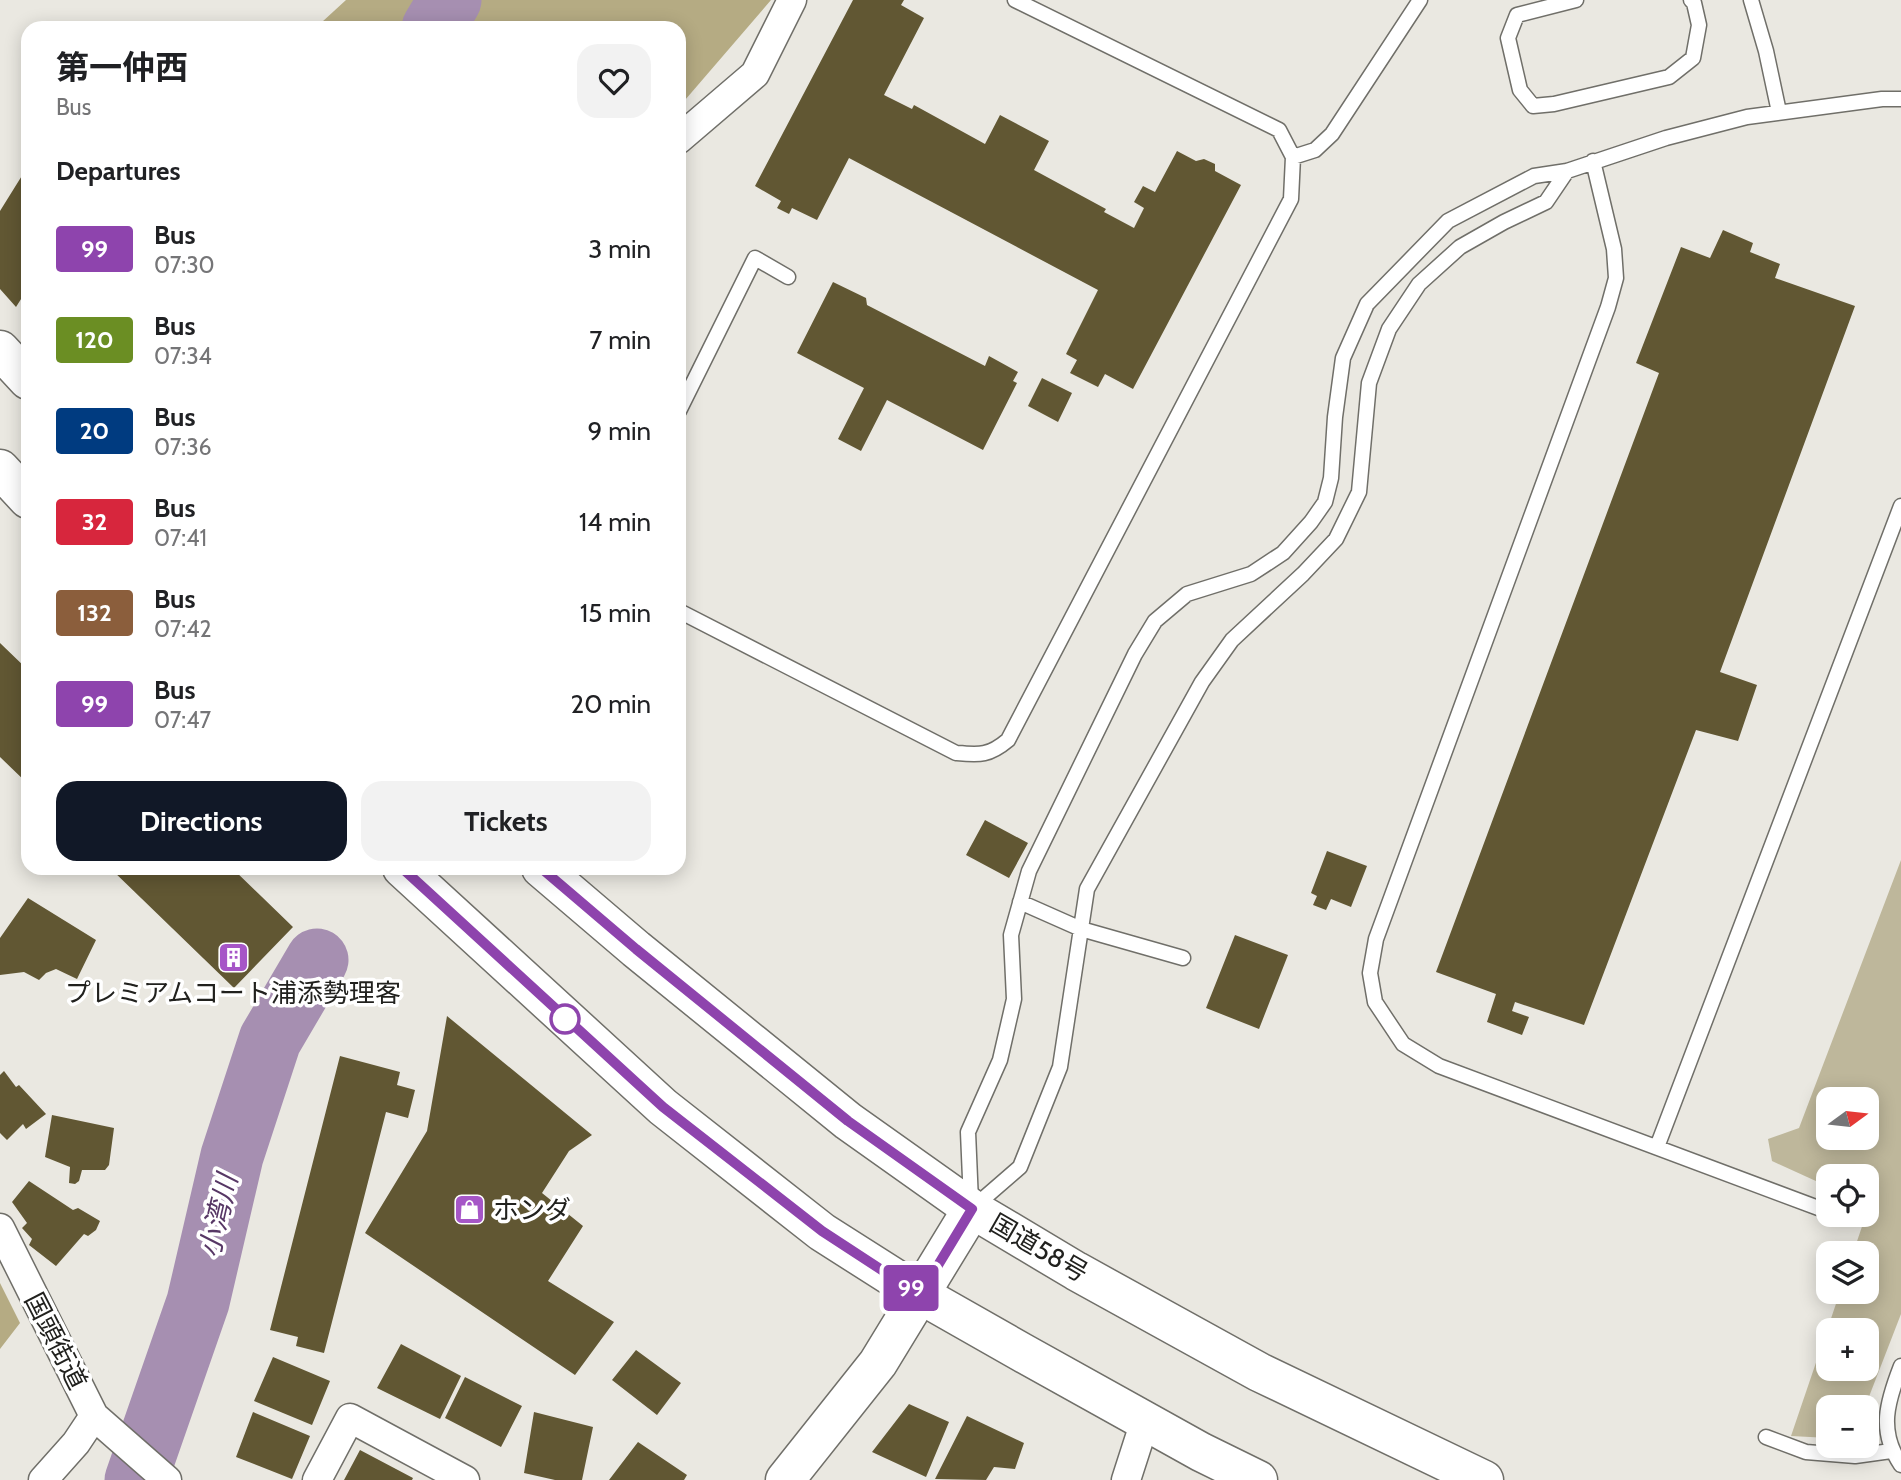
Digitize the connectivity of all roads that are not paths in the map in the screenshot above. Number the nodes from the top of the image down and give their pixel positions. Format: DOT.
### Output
graph roads {
  1 [pos="792,0"];
  2 [pos="1015,0"];
  3 [pos="1420,0"];
  4 [pos="1576,0"];
  5 [pos="1692,0"];
  6 [pos="1751,0"];
  7 [pos="1901,99"];
  8 [pos="1779,112"];
  9 [pos="686,133"];
  10 [pos="1293,157"];
  11 [pos="1593,161"];
  12 [pos="1567,171"];
  13 [pos="788,277"];
  14 [pos="0,350"];
  15 [pos="0,364"];
  16 [pos="21,372"];
  17 [pos="21,383"];
  18 [pos="686,397"];
  19 [pos="0,469"];
  20 [pos="0,482"];
  21 [pos="21,492"];
  22 [pos="21,500"];
  23 [pos="1901,506"];
  24 [pos="686,615"];
  25 [pos="410,875"];
  26 [pos="549,875"];
  27 [pos="1020,902"];
  28 [pos="1080,929"];
  29 [pos="1183,958"];
  30 [pos="1657,1147"];
  31 [pos="1816,1207"];
  32 [pos="972,1209"];
  33 [pos="0,1228"];
  34 [pos="920,1295"];
  35 [pos="1901,1366"];
  36 [pos="1146,1421"];
  37 [pos="104,1424"];
  38 [pos="1766,1437"];
  39 [pos="1891,1451"];
  40 [pos="1901,1465"];
  41 [pos="43,1480"];
  42 [pos="167,1480"];
  43 [pos="317,1480"];
  44 [pos="465,1480"];
  45 [pos="785,1480"];
  46 [pos="1126,1480"];
  47 [pos="1258,1480"];
  48 [pos="1483,1480"];
  1 -- 9 [label="street"];
  2 -- 10 [label="lane"];
  3 -- 10 [label="lane"];
  4 -- 5 [label="lane"];
  6 -- 8 [label="lane"];
  7 -- 8 [label="lane"];
  8 -- 11 [label="lane"];
  10 -- 24 [label="lane"];
  11 -- 12 [label="lane"];
  11 -- 30 [label="lane"];
  12 -- 27 [label="lane"];
  12 -- 28 [label="lane"];
  13 -- 18 [label="lane"];
  14 -- 16 [label="main road"];
  15 -- 17 [label="main road"];
  19 -- 21 [label="main road"];
  20 -- 22 [label="main road"];
  23 -- 30 [label="lane"];
  25 -- 34 [label="main road"];
  26 -- 32 [label="main road, 国道58号"];
  27 -- 28 [label="lane"];
  27 -- 32 [label="lane"];
  28 -- 29 [label="lane"];
  28 -- 32 [label="lane"];
  30 -- 31 [label="lane"];
  32 -- 34 [label="main road"];
  32 -- 48 [label="main road, 国道58号"];
  33 -- 37 [label="street, 国頭街道"];
  34 -- 36 [label="main road"];
  34 -- 45 [label="main road"];
  35 -- 39 [label="lane"];
  36 -- 46 [label="street"];
  36 -- 47 [label="main road"];
  37 -- 41 [label="street"];
  37 -- 42 [label="street"];
  38 -- 39 [label="lane"];
  39 -- 40 [label="lane"];
  43 -- 44 [label="street"];
}
